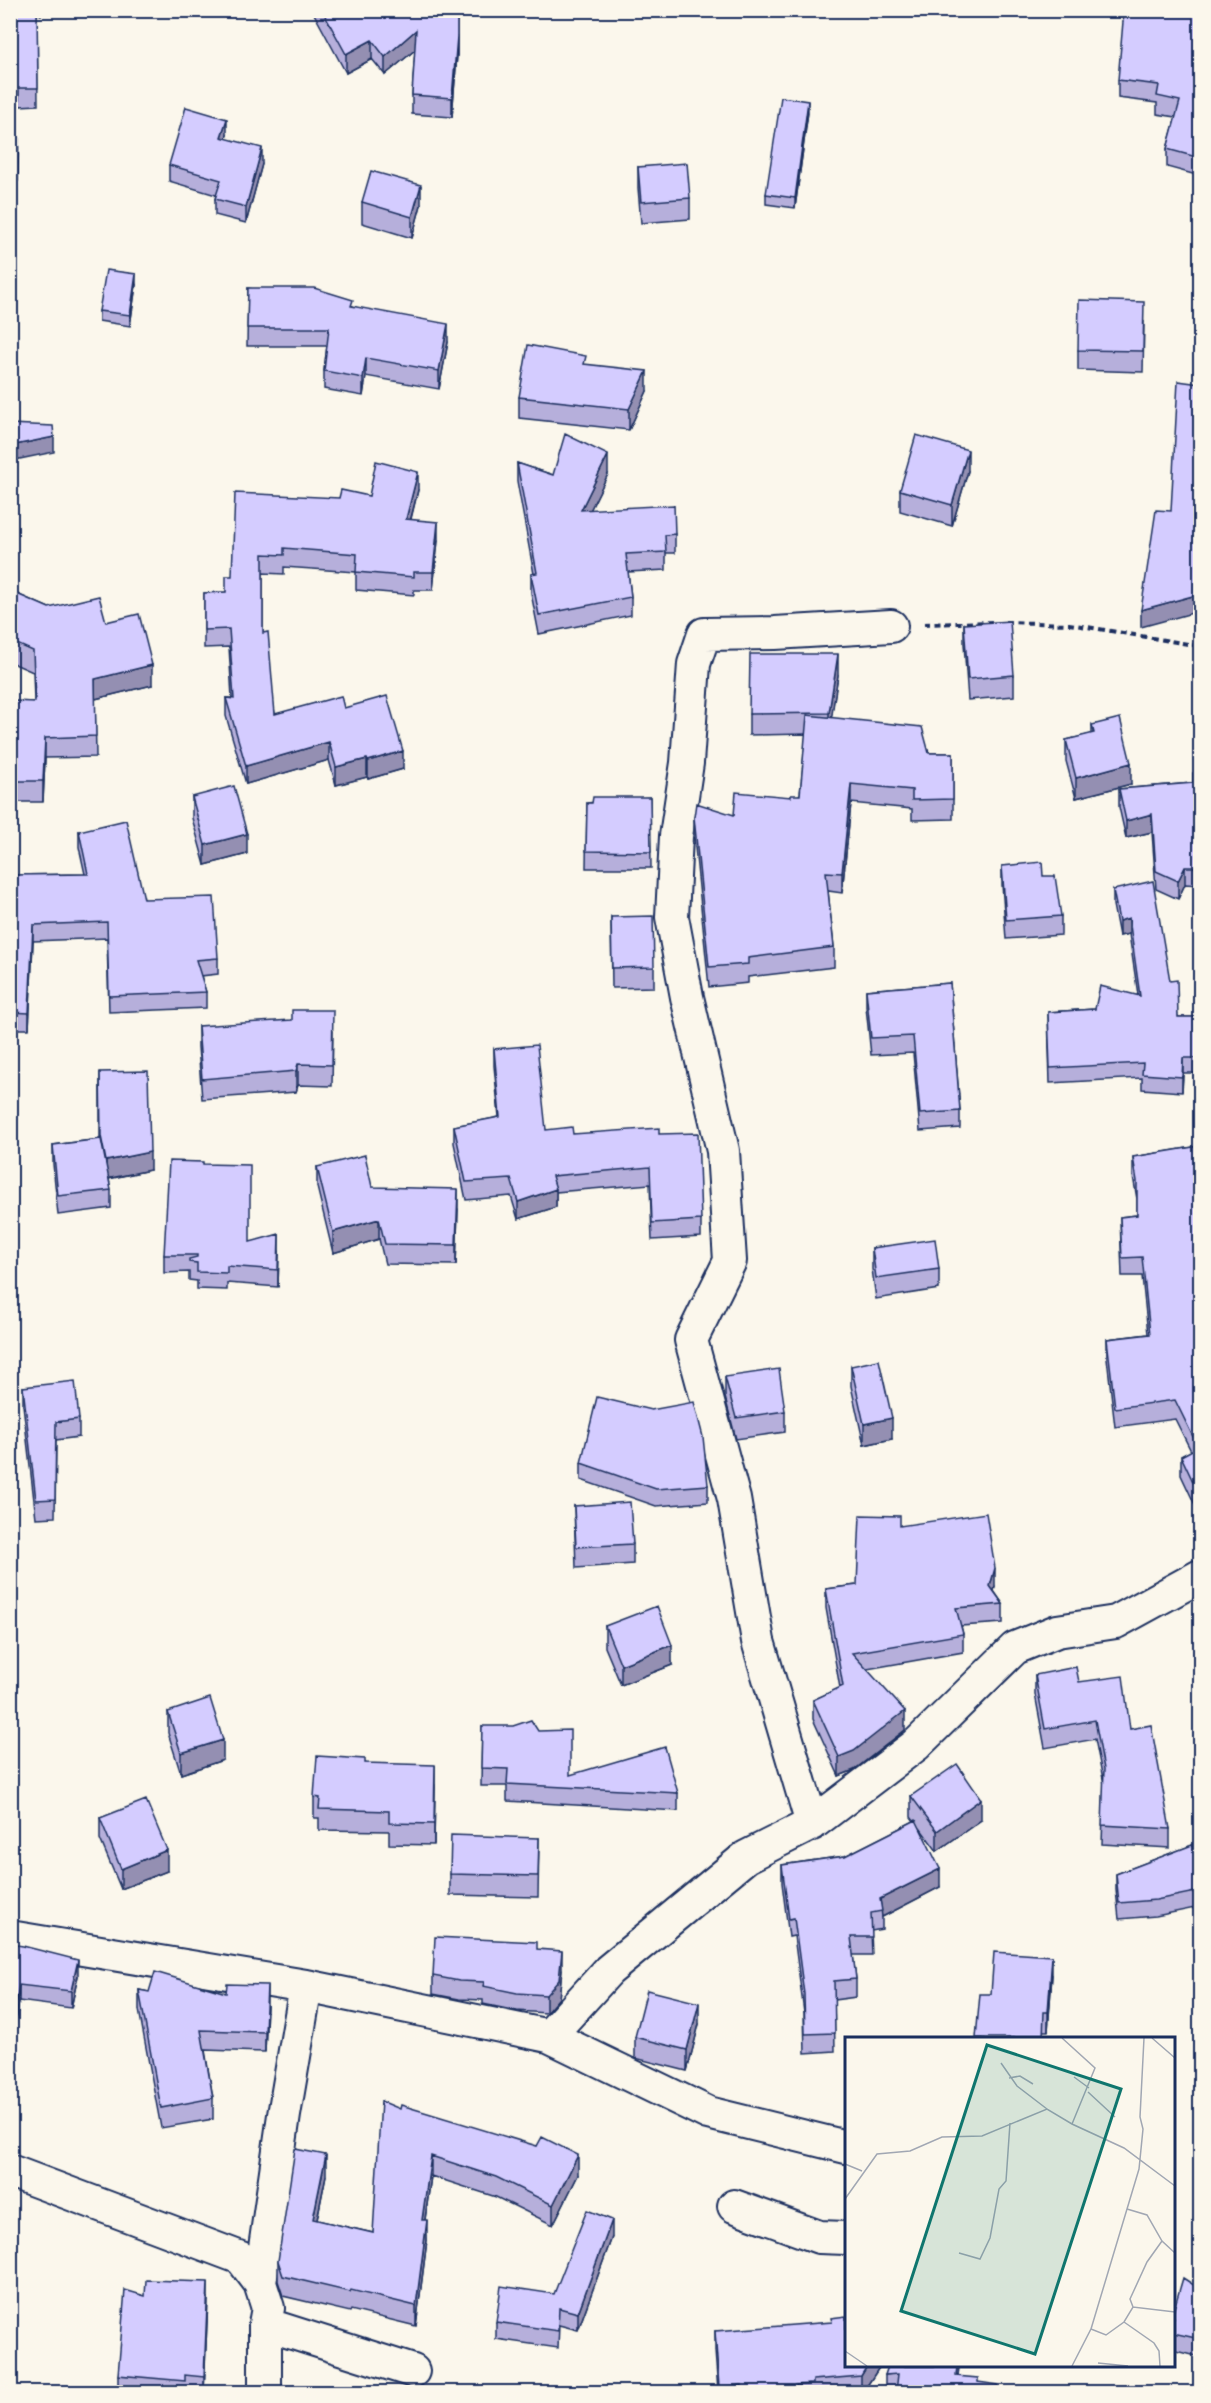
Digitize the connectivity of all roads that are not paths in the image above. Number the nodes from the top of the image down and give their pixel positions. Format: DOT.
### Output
graph roads {
  1 [pos="891,627"];
  2 [pos="1200,1576"];
  3 [pos="813,1824"];
  4 [pos="10,1937"];
  5 [pos="306,1986"];
  6 [pos="549,2036"];
  7 [pos="845,2147"];
  8 [pos="10,2171"];
  9 [pos="734,2206"];
  10 [pos="845,2238"];
  11 [pos="260,2283"];
  12 [pos="265,2324"];
  13 [pos="413,2371"];
  14 [pos="265,2392"];
  1 -- 3 [label="street"];
  2 -- 3 [label="street"];
  3 -- 6 [label="street"];
  4 -- 5 [label="street"];
  5 -- 6 [label="street"];
  5 -- 11 [label="street"];
  6 -- 7 [label="street"];
  8 -- 11 [label="street"];
  9 -- 10 [label="street"];
  11 -- 12 [label="street"];
  12 -- 13 [label="street"];
  12 -- 14 [label="street"];
}
